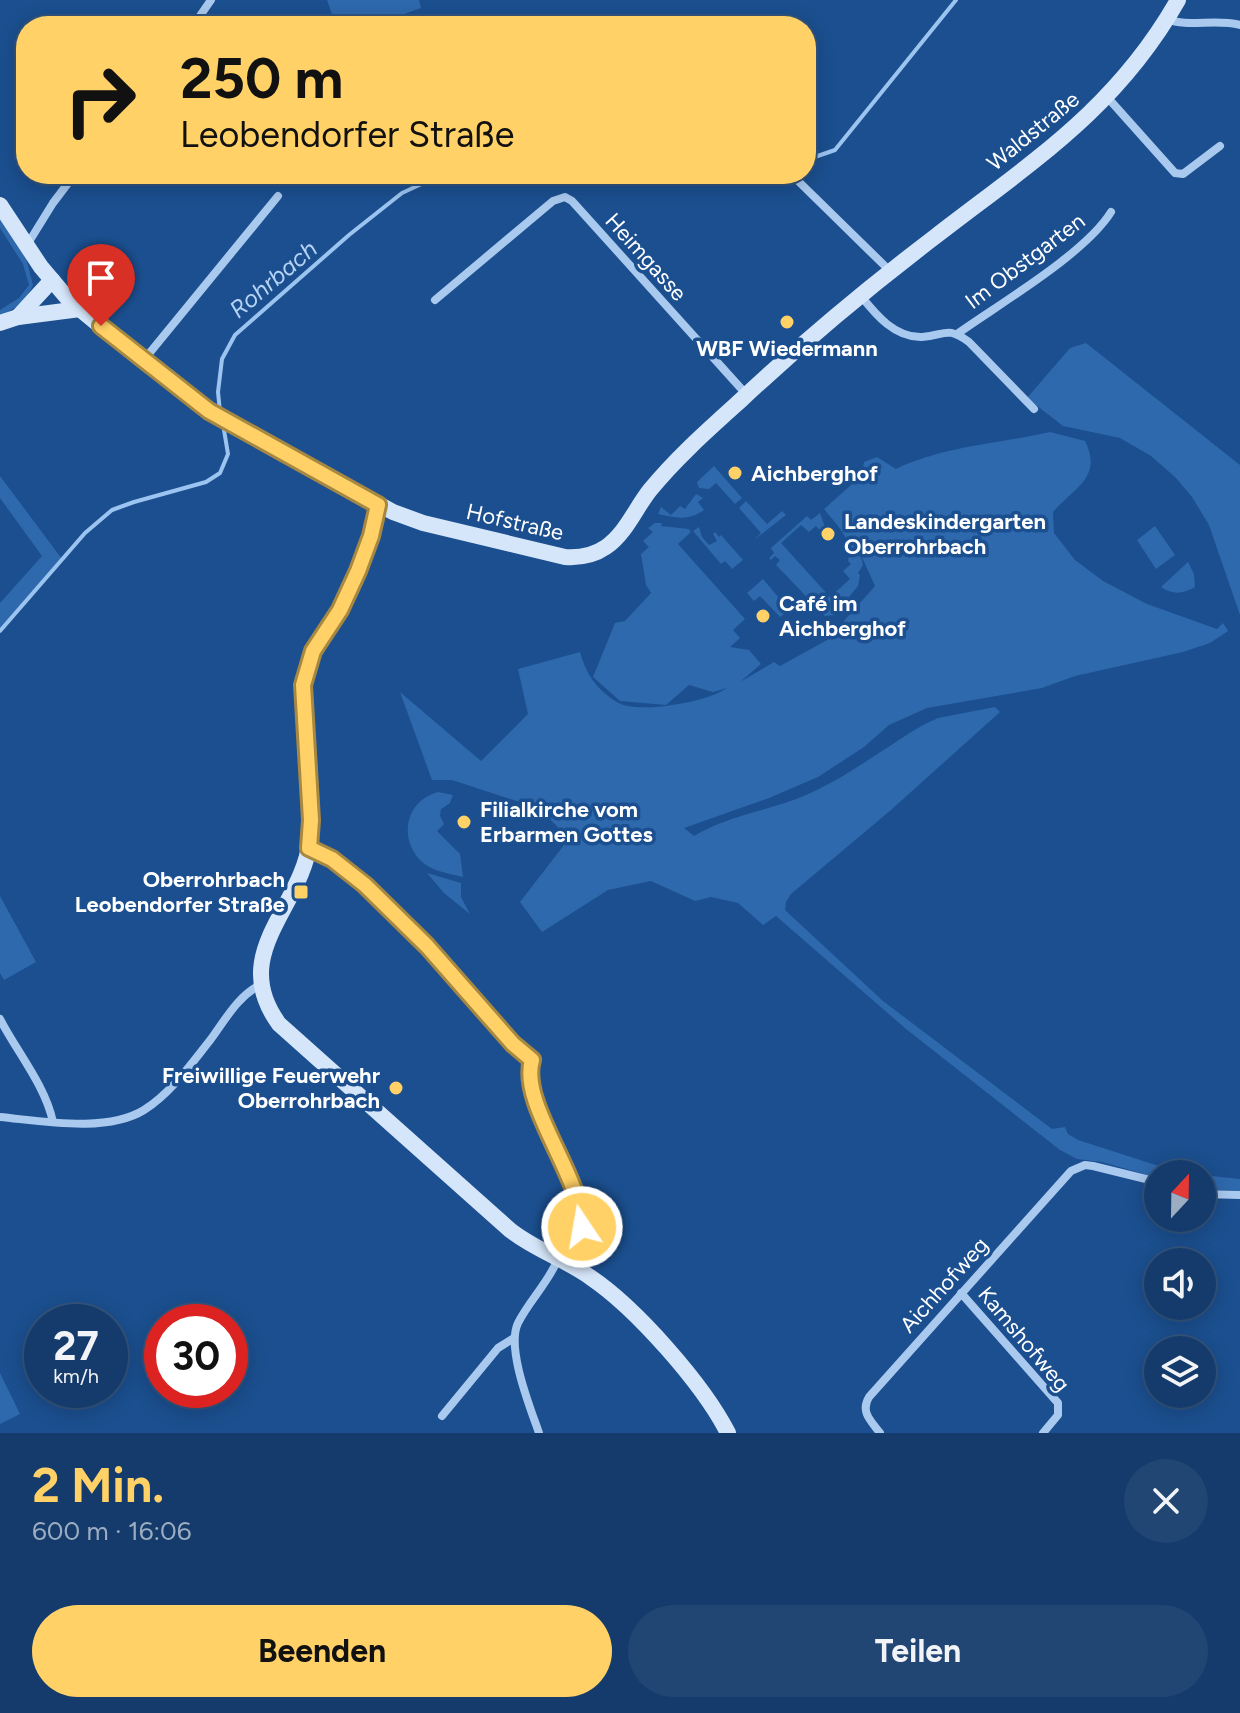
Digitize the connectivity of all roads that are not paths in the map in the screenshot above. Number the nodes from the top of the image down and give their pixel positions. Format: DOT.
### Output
graph roads {
  1 [pos="1178,0"];
  2 [pos="1167,19"];
  3 [pos="1240,25"];
  4 [pos="1108,98"];
  5 [pos="1220,146"];
  6 [pos="67,184"];
  7 [pos="801,184"];
  8 [pos="278,196"];
  9 [pos="0,205"];
  10 [pos="1111,212"];
  11 [pos="27,245"];
  12 [pos="890,271"];
  13 [pos="52,280"];
  14 [pos="861,295"];
  15 [pos="435,300"];
  16 [pos="80,309"];
  17 [pos="18,317"];
  18 [pos="0,323"];
  19 [pos="957,334"];
  20 [pos="143,361"];
  21 [pos="746,394"];
  22 [pos="1034,409"];
  23 [pos="378,505"];
  24 [pos="309,848"];
  25 [pos="260,985"];
  26 [pos="0,1019"];
  27 [pos="0,1117"];
  28 [pos="53,1122"];
  29 [pos="1144,1178"];
  30 [pos="1216,1194"];
  31 [pos="1240,1195"];
  32 [pos="558,1259"];
  33 [pos="574,1267"];
  34 [pos="961,1293"];
  35 [pos="514,1338"];
  36 [pos="442,1416"];
  37 [pos="539,1433"];
  38 [pos="728,1433"];
  39 [pos="880,1433"];
  40 [pos="1043,1433"];
  1 -- 2 [label="main road, Waldstraße"];
  2 -- 3 [label="street"];
  2 -- 4 [label="main road, Waldstraße"];
  4 -- 5 [label="street"];
  4 -- 12 [label="main road, Waldstraße"];
  6 -- 11 [label="street"];
  7 -- 12 [label="street"];
  8 -- 20 [label="street"];
  9 -- 11 [label="main road, Hofstraße"];
  10 -- 19 [label="street, Im Obstgarten"];
  11 -- 13 [label="main road, Hofstraße"];
  12 -- 14 [label="main road, Hofstraße"];
  13 -- 16 [label="main road, Hofstraße"];
  13 -- 17 [label="main road"];
  14 -- 19 [label="street, Im Obstgarten"];
  14 -- 21 [label="main road, Hofstraße"];
  15 -- 21 [label="street, Heimgasse"];
  16 -- 17 [label="main road"];
  16 -- 20 [label="main road, Hofstraße"];
  17 -- 18 [label="main road"];
  19 -- 22 [label="street, Im Obstgarten"];
  20 -- 23 [label="main road, Hofstraße"];
  21 -- 23 [label="main road, Hofstraße"];
  23 -- 24 [label="main road"];
  24 -- 25 [label="main road"];
  24 -- 33 [label="street"];
  25 -- 28 [label="street"];
  25 -- 32 [label="main road"];
  26 -- 28 [label="street"];
  27 -- 28 [label="street"];
  29 -- 34 [label="street, Aichhofweg"];
  30 -- 31 [label="street"];
  32 -- 33 [label="main road"];
  32 -- 35 [label="street"];
  33 -- 38 [label="main road"];
  34 -- 39 [label="street, Aichhofweg"];
  34 -- 40 [label="street, Kamshofweg"];
  35 -- 36 [label="street"];
  35 -- 37 [label="street"];
}
